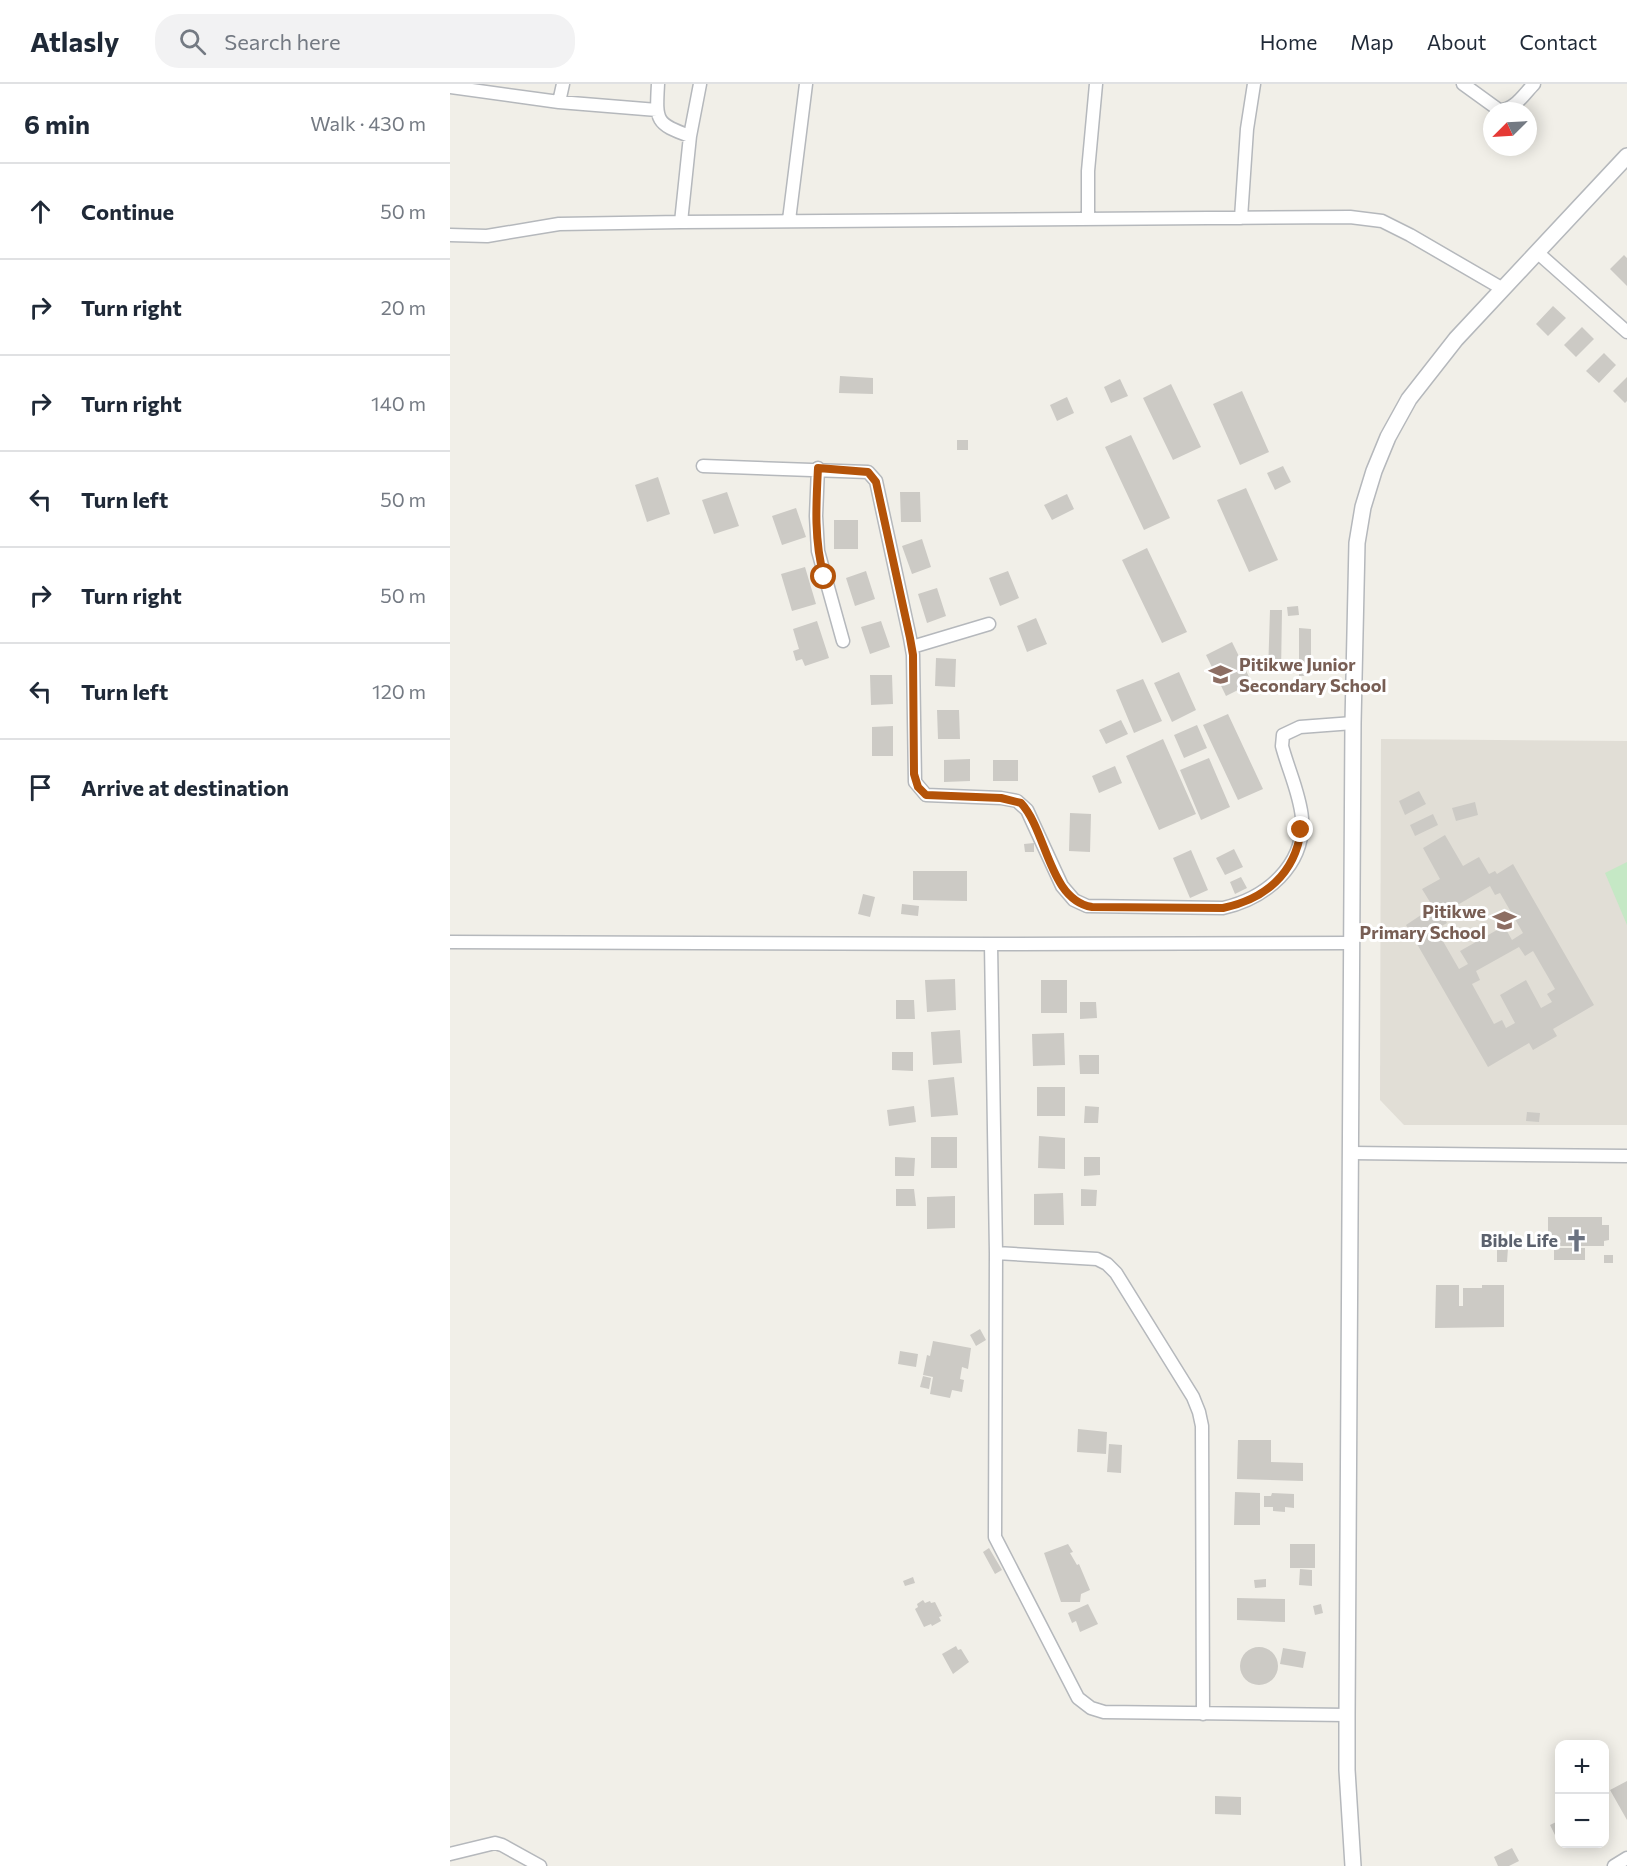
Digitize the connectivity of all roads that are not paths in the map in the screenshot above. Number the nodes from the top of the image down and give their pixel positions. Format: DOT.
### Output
graph roads {
  1 [pos="563,84"];
  2 [pos="658,84"];
  3 [pos="700,84"];
  4 [pos="806,84"];
  5 [pos="1096,84"];
  6 [pos="1254,84"];
  7 [pos="1463,84"];
  8 [pos="1534,84"];
  9 [pos="450,87"];
  10 [pos="559,102"];
  11 [pos="657,111"];
  12 [pos="690,136"];
  13 [pos="1627,156"];
  14 [pos="1241,218"];
  15 [pos="1088,219"];
  16 [pos="789,220"];
  17 [pos="681,222"];
  18 [pos="450,235"];
  19 [pos="1538,252"];
  20 [pos="1503,289"];
  21 [pos="1627,331"];
  22 [pos="703,466"];
  23 [pos="818,468"];
  24 [pos="988,624"];
  25 [pos="843,641"];
  26 [pos="912,647"];
  27 [pos="1353,723"];
  28 [pos="450,942"];
  29 [pos="1352,943"];
  30 [pos="991,944"];
  31 [pos="1351,1153"];
  32 [pos="1627,1156"];
  33 [pos="996,1253"];
  34 [pos="1203,1714"];
  35 [pos="1347,1715"];
  36 [pos="452,1853"];
  37 [pos="1627,1858"];
  38 [pos="457,1866"];
  39 [pos="540,1866"];
  40 [pos="1353,1866"];
  41 [pos="1614,1866"];
  1 -- 10 [label="street"];
  2 -- 11 [label="street"];
  3 -- 12 [label="street"];
  4 -- 16 [label="street"];
  5 -- 15 [label="street"];
  6 -- 14 [label="street"];
  7 -- 8 [label="street"];
  9 -- 10 [label="street"];
  10 -- 11 [label="street"];
  11 -- 12 [label="street"];
  12 -- 17 [label="street"];
  13 -- 19 [label="street"];
  14 -- 15 [label="street"];
  14 -- 20 [label="street"];
  15 -- 16 [label="street"];
  16 -- 17 [label="street"];
  17 -- 18 [label="street"];
  19 -- 20 [label="street"];
  19 -- 21 [label="street"];
  20 -- 27 [label="street"];
  22 -- 23 [label="street"];
  23 -- 25 [label="street"];
  23 -- 26 [label="street"];
  24 -- 26 [label="street"];
  26 -- 27 [label="street"];
  27 -- 29 [label="street"];
  28 -- 30 [label="street"];
  29 -- 30 [label="street"];
  29 -- 31 [label="street"];
  30 -- 33 [label="street"];
  31 -- 32 [label="street"];
  31 -- 35 [label="street"];
  33 -- 34 [label="street"];
  33 -- 34 [label="street"];
  34 -- 35 [label="street"];
  35 -- 40 [label="street"];
  36 -- 38 [label="street"];
  36 -- 39 [label="street"];
  37 -- 41 [label="street"];
}
